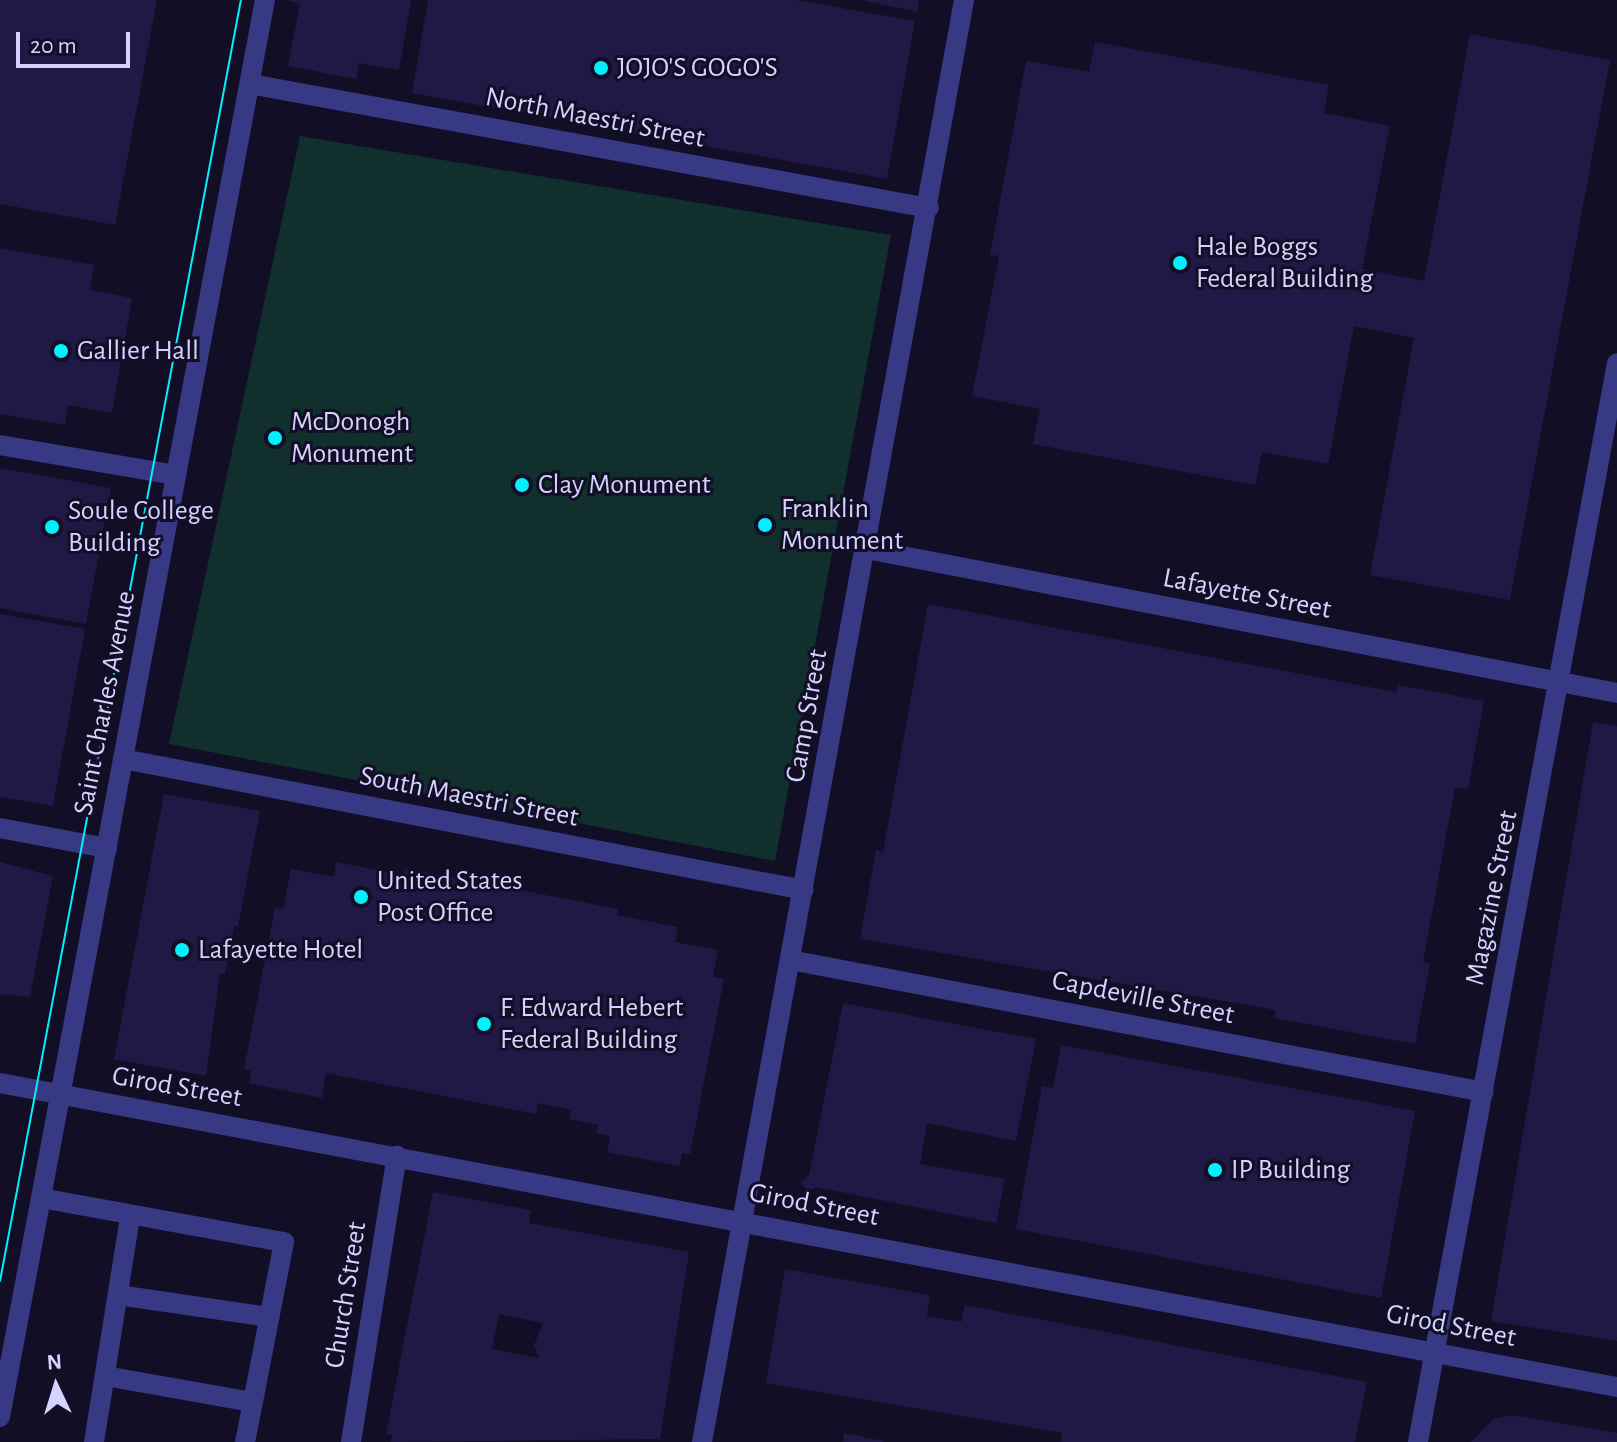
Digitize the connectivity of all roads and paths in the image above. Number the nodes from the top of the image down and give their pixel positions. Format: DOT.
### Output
graph roads {
  1 [pos="265,0"];
  2 [pos="964,0"];
  3 [pos="250,84"];
  4 [pos="929,208"];
  5 [pos="1617,363"];
  6 [pos="0,445"];
  7 [pos="176,475"];
  8 [pos="866,549"];
  9 [pos="1560,683"];
  10 [pos="1617,693"];
  11 [pos="123,759"];
  12 [pos="0,828"];
  13 [pos="107,848"];
  14 [pos="804,890"];
  15 [pos="790,960"];
  16 [pos="0,1083"];
  17 [pos="1484,1092"];
  18 [pos="60,1095"];
  19 [pos="397,1156"];
  20 [pos="41,1198"];
  21 [pos="130,1217"];
  22 [pos="743,1220"];
  23 [pos="118,1295"];
  24 [pos="269,1317"];
  25 [pos="1433,1351"];
  26 [pos="105,1376"];
  27 [pos="1617,1387"];
  28 [pos="253,1402"];
  29 [pos="1,1411"];
  30 [pos="94,1442"];
  31 [pos="245,1442"];
  32 [pos="351,1442"];
  33 [pos="702,1442"];
  34 [pos="1418,1442"];
  1 -- 3 [label="street, Saint Charles Avenue"];
  2 -- 4 [label="street, Camp Street"];
  3 -- 4 [label="street, North Maestri Street"];
  3 -- 7 [label="street, Saint Charles Avenue"];
  4 -- 8 [label="street, Camp Street"];
  5 -- 9 [label="street, Magazine Street"];
  6 -- 7 [label="street"];
  7 -- 11 [label="street, Saint Charles Avenue"];
  8 -- 9 [label="street, Lafayette Street"];
  8 -- 14 [label="street, Camp Street"];
  9 -- 10 [label="street, Lafayette Street"];
  9 -- 17 [label="street, Magazine Street"];
  11 -- 13 [label="street, Saint Charles Avenue"];
  11 -- 14 [label="street, South Maestri Street"];
  12 -- 13 [label="street"];
  13 -- 18 [label="street, Saint Charles Avenue"];
  14 -- 15 [label="street, Camp Street"];
  15 -- 17 [label="street, Capdeville Street"];
  15 -- 22 [label="street, Camp Street"];
  16 -- 18 [label="street, Girod Street"];
  17 -- 25 [label="street, Magazine Street"];
  18 -- 19 [label="street, Girod Street"];
  18 -- 20 [label="street, Saint Charles Avenue"];
  19 -- 22 [label="street, Girod Street"];
  19 -- 32 [label="street, Church Street"];
  20 -- 21 [label="street"];
  20 -- 29 [label="street, Saint Charles Avenue"];
  21 -- 23 [label="street"];
  21 -- 24 [label="street"];
  22 -- 25 [label="street, Girod Street"];
  22 -- 33 [label="street, Camp Street"];
  23 -- 24 [label="street"];
  23 -- 26 [label="street"];
  24 -- 28 [label="street"];
  25 -- 27 [label="street, Girod Street"];
  25 -- 34 [label="street, Magazine Street"];
  26 -- 28 [label="street"];
  26 -- 30 [label="street"];
  28 -- 31 [label="street"];
}
